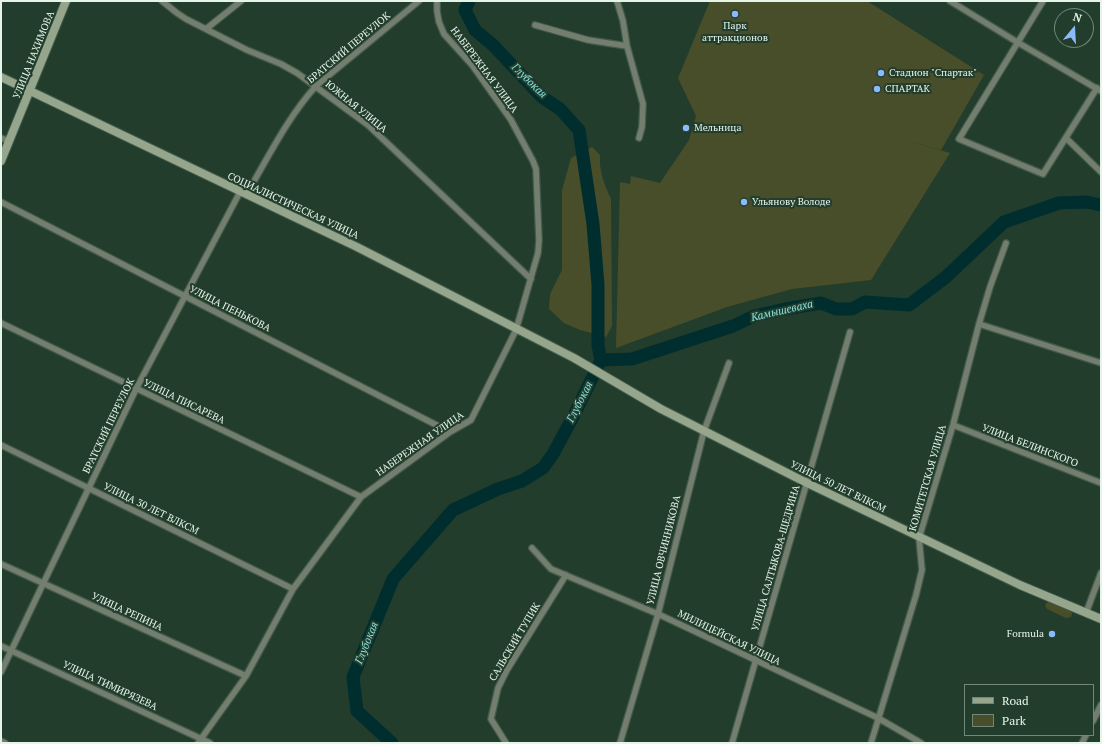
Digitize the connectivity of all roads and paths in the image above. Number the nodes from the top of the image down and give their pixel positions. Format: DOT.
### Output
graph roads {
  1 [pos="66,1"];
  2 [pos="162,1"];
  3 [pos="241,1"];
  4 [pos="419,1"];
  5 [pos="438,1"];
  6 [pos="617,1"];
  7 [pos="950,1"];
  8 [pos="1043,1"];
  9 [pos="535,25"];
  10 [pos="206,29"];
  11 [pos="1017,42"];
  12 [pos="627,46"];
  13 [pos="1,77"];
  14 [pos="316,86"];
  15 [pos="1099,89"];
  16 [pos="30,91"];
  17 [pos="1,138"];
  18 [pos="639,138"];
  19 [pos="1066,138"];
  20 [pos="9,141"];
  21 [pos="1,161"];
  22 [pos="1101,172"];
  23 [pos="243,193"];
  24 [pos="1,202"];
  25 [pos="1006,243"];
  26 [pos="531,279"];
  27 [pos="185,297"];
  28 [pos="1,323"];
  29 [pos="979,324"];
  30 [pos="516,330"];
  31 [pos="850,332"];
  32 [pos="574,358"];
  33 [pos="729,363"];
  34 [pos="1101,363"];
  35 [pos="136,389"];
  36 [pos="953,425"];
  37 [pos="704,431"];
  38 [pos="450,432"];
  39 [pos="1,445"];
  40 [pos="807,483"];
  41 [pos="1101,483"];
  42 [pos="89,488"];
  43 [pos="360,497"];
  44 [pos="920,538"];
  45 [pos="532,548"];
  46 [pos="1,564"];
  47 [pos="1101,572"];
  48 [pos="566,575"];
  49 [pos="43,583"];
  50 [pos="293,589"];
  51 [pos="1086,613"];
  52 [pos="658,614"];
  53 [pos="1101,619"];
  54 [pos="1,646"];
  55 [pos="11,651"];
  56 [pos="756,661"];
  57 [pos="1,672"];
  58 [pos="246,676"];
  59 [pos="1101,705"];
  60 [pos="878,718"];
  61 [pos="1094,720"];
  62 [pos="199,740"];
  63 [pos="1,742"];
  64 [pos="5,743"];
  65 [pos="210,743"];
  66 [pos="506,743"];
  67 [pos="620,743"];
  68 [pos="732,743"];
  69 [pos="871,743"];
  70 [pos="921,743"];
  1 -- 16 [label="main road, УЛИЦА НАХИМОВА"];
  2 -- 10 [label="street, ЮЖНАЯ УЛИЦА"];
  3 -- 10 [label="street"];
  4 -- 14 [label="street, БРАТСКИЙ ПЕРЕУЛОК"];
  5 -- 26 [label="street, НАБЕРЕЖНАЯ УЛИЦА"];
  6 -- 12 [label="street"];
  7 -- 11 [label="street"];
  8 -- 11 [label="street"];
  9 -- 12 [label="street"];
  10 -- 14 [label="street, ЮЖНАЯ УЛИЦА"];
  11 -- 15 [label="street"];
  11 -- 19 [label="street"];
  12 -- 18 [label="street"];
  13 -- 16 [label="main road, СОЦИАЛИСТИЧЕСКАЯ УЛИЦА"];
  14 -- 23 [label="street, БРАТСКИЙ ПЕРЕУЛОК"];
  14 -- 26 [label="street, ЮЖНАЯ УЛИЦА"];
  15 -- 19 [label="street"];
  16 -- 20 [label="main road, УЛИЦА НАХИМОВА"];
  16 -- 23 [label="main road, СОЦИАЛИСТИЧЕСКАЯ УЛИЦА"];
  17 -- 20 [label="street"];
  19 -- 22 [label="street"];
  20 -- 21 [label="main road, УЛИЦА НАХИМОВА"];
  23 -- 27 [label="street, БРАТСКИЙ ПЕРЕУЛОК"];
  23 -- 30 [label="main road, СОЦИАЛИСТИЧЕСКАЯ УЛИЦА"];
  24 -- 27 [label="street, УЛИЦА ПЕНЬКОВА"];
  25 -- 29 [label="street, КОМИТЕТСКАЯ УЛИЦА"];
  26 -- 30 [label="street, НАБЕРЕЖНАЯ УЛИЦА"];
  27 -- 35 [label="street, БРАТСКИЙ ПЕРЕУЛОК"];
  27 -- 38 [label="street, УЛИЦА ПЕНЬКОВА"];
  28 -- 35 [label="street, УЛИЦА ПИСАРЕВА"];
  29 -- 34 [label="street"];
  29 -- 36 [label="street, КОМИТЕТСКАЯ УЛИЦА"];
  30 -- 32 [label="main road, СОЦИАЛИСТИЧЕСКАЯ УЛИЦА"];
  30 -- 38 [label="street, НАБЕРЕЖНАЯ УЛИЦА"];
  31 -- 40 [label="street, УЛИЦА САЛТЫКОВА-ЩЕДРИНА"];
  32 -- 37 [label="main road, УЛИЦА 50 ЛЕТ ВЛКСМ"];
  33 -- 37 [label="street, УЛИЦА ОВЧИННИКОВА"];
  35 -- 42 [label="street, БРАТСКИЙ ПЕРЕУЛОК"];
  35 -- 43 [label="street, УЛИЦА ПИСАРЕВА"];
  36 -- 41 [label="street, УЛИЦА БЕЛИНСКОГО"];
  36 -- 44 [label="street, КОМИТЕТСКАЯ УЛИЦА"];
  37 -- 40 [label="main road, УЛИЦА 50 ЛЕТ ВЛКСМ"];
  37 -- 52 [label="street, УЛИЦА ОВЧИННИКОВА"];
  38 -- 43 [label="street, НАБЕРЕЖНАЯ УЛИЦА"];
  39 -- 42 [label="street, УЛИЦА 30 ЛЕТ ВЛКСМ"];
  40 -- 44 [label="main road, УЛИЦА 50 ЛЕТ ВЛКСМ"];
  40 -- 56 [label="street, УЛИЦА САЛТЫКОВА-ЩЕДРИНА"];
  42 -- 49 [label="street, БРАТСКИЙ ПЕРЕУЛОК"];
  42 -- 50 [label="street, УЛИЦА 30 ЛЕТ ВЛКСМ"];
  43 -- 50 [label="street, НАБЕРЕЖНАЯ УЛИЦА"];
  44 -- 51 [label="main road, УЛИЦА 50 ЛЕТ ВЛКСМ"];
  44 -- 60 [label="street, КОМИТЕТСКАЯ УЛИЦА"];
  45 -- 48 [label="street, МИЛИЦЕЙСКАЯ УЛИЦА"];
  46 -- 49 [label="street, УЛИЦА РЕПИНА"];
  47 -- 51 [label="street"];
  48 -- 52 [label="street, МИЛИЦЕЙСКАЯ УЛИЦА"];
  48 -- 66 [label="street, САЛЬСКИЙ ТУПИК"];
  49 -- 55 [label="street, БРАТСКИЙ ПЕРЕУЛОК"];
  49 -- 58 [label="street, УЛИЦА РЕПИНА"];
  50 -- 58 [label="street, НАБЕРЕЖНАЯ УЛИЦА"];
  51 -- 53 [label="main road, УЛИЦА 50 ЛЕТ ВЛКСМ"];
  52 -- 56 [label="street, МИЛИЦЕЙСКАЯ УЛИЦА"];
  52 -- 67 [label="street, УЛИЦА ОВЧИННИКОВА"];
  54 -- 55 [label="street, УЛИЦА ТИМИРЯЗЕВА"];
  55 -- 57 [label="street, БРАТСКИЙ ПЕРЕУЛОК"];
  55 -- 62 [label="street, УЛИЦА ТИМИРЯЗЕВА"];
  56 -- 60 [label="street, МИЛИЦЕЙСКАЯ УЛИЦА"];
  56 -- 68 [label="street, УЛИЦА САЛТЫКОВА-ЩЕДРИНА"];
  58 -- 62 [label="street, НАБЕРЕЖНАЯ УЛИЦА"];
  59 -- 61 [label="street"];
  60 -- 69 [label="street, КОМИТЕТСКАЯ УЛИЦА"];
  60 -- 70 [label="street, МИЛИЦЕЙСКАЯ УЛИЦА"];
  62 -- 65 [label="street, УЛИЦА ТИМИРЯЗЕВА"];
  63 -- 64 [label="street"];
}
